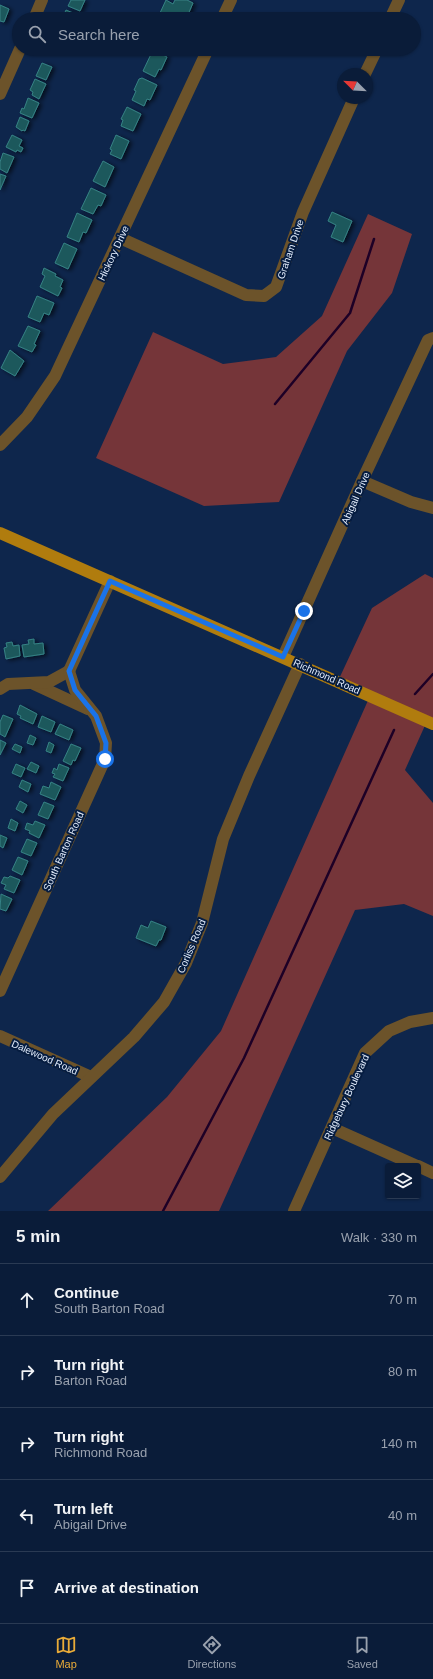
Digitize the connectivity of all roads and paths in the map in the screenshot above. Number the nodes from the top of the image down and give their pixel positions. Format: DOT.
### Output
graph roads {
  1 [pos="42,0"];
  2 [pos="231,0"];
  3 [pos="399,0"];
  4 [pos="37,12"];
  5 [pos="225,12"];
  6 [pos="393,12"];
  7 [pos="17,56"];
  8 [pos="205,56"];
  9 [pos="374,56"];
  10 [pos="368,68"];
  11 [pos="0,94"];
  12 [pos="351,104"];
  13 [pos="120,238"];
  14 [pos="431,339"];
  15 [pos="0,445"];
  16 [pos="362,481"];
  17 [pos="433,508"];
  18 [pos="0,533"];
  19 [pos="110,581"];
  20 [pos="283,657"];
  21 [pos="300,664"];
  22 [pos="69,671"];
  23 [pos="30,683"];
  24 [pos="0,689"];
  25 [pos="91,710"];
  26 [pos="433,724"];
  27 [pos="0,991"];
  28 [pos="433,1018"];
  29 [pos="0,1036"];
  30 [pos="91,1077"];
  31 [pos="332,1128"];
  32 [pos="411,1163"];
  33 [pos="421,1167"];
  34 [pos="433,1173"];
  35 [pos="0,1177"];
  36 [pos="294,1211"];
  1 -- 4 [label="street"];
  2 -- 5 [label="street"];
  3 -- 6 [label="street"];
  7 -- 11 [label="street"];
  8 -- 13 [label="street, Hickory Drive"];
  9 -- 10 [label="street"];
  12 -- 13 [label="street, Graham Drive"];
  13 -- 15 [label="street, Hickory Drive"];
  14 -- 16 [label="street, Abigail Drive"];
  16 -- 17 [label="street"];
  16 -- 20 [label="street, Abigail Drive"];
  18 -- 19 [label="main road, Richmond Road"];
  19 -- 20 [label="main road, Richmond Road"];
  19 -- 22 [label="street"];
  20 -- 21 [label="main road, Richmond Road"];
  21 -- 26 [label="main road, Richmond Road"];
  21 -- 30 [label="street, Corliss Road"];
  22 -- 23 [label="street"];
  22 -- 25 [label="street, South Barton Road"];
  23 -- 24 [label="street"];
  23 -- 25 [label="street"];
  25 -- 27 [label="street, South Barton Road"];
  28 -- 31 [label="street, Ridgebury Boulevard"];
  29 -- 30 [label="street, Dalewood Road"];
  30 -- 35 [label="street, Corliss Road"];
  31 -- 32 [label="street"];
  31 -- 36 [label="street, Ridgebury Boulevard"];
  33 -- 34 [label="street"];
}
